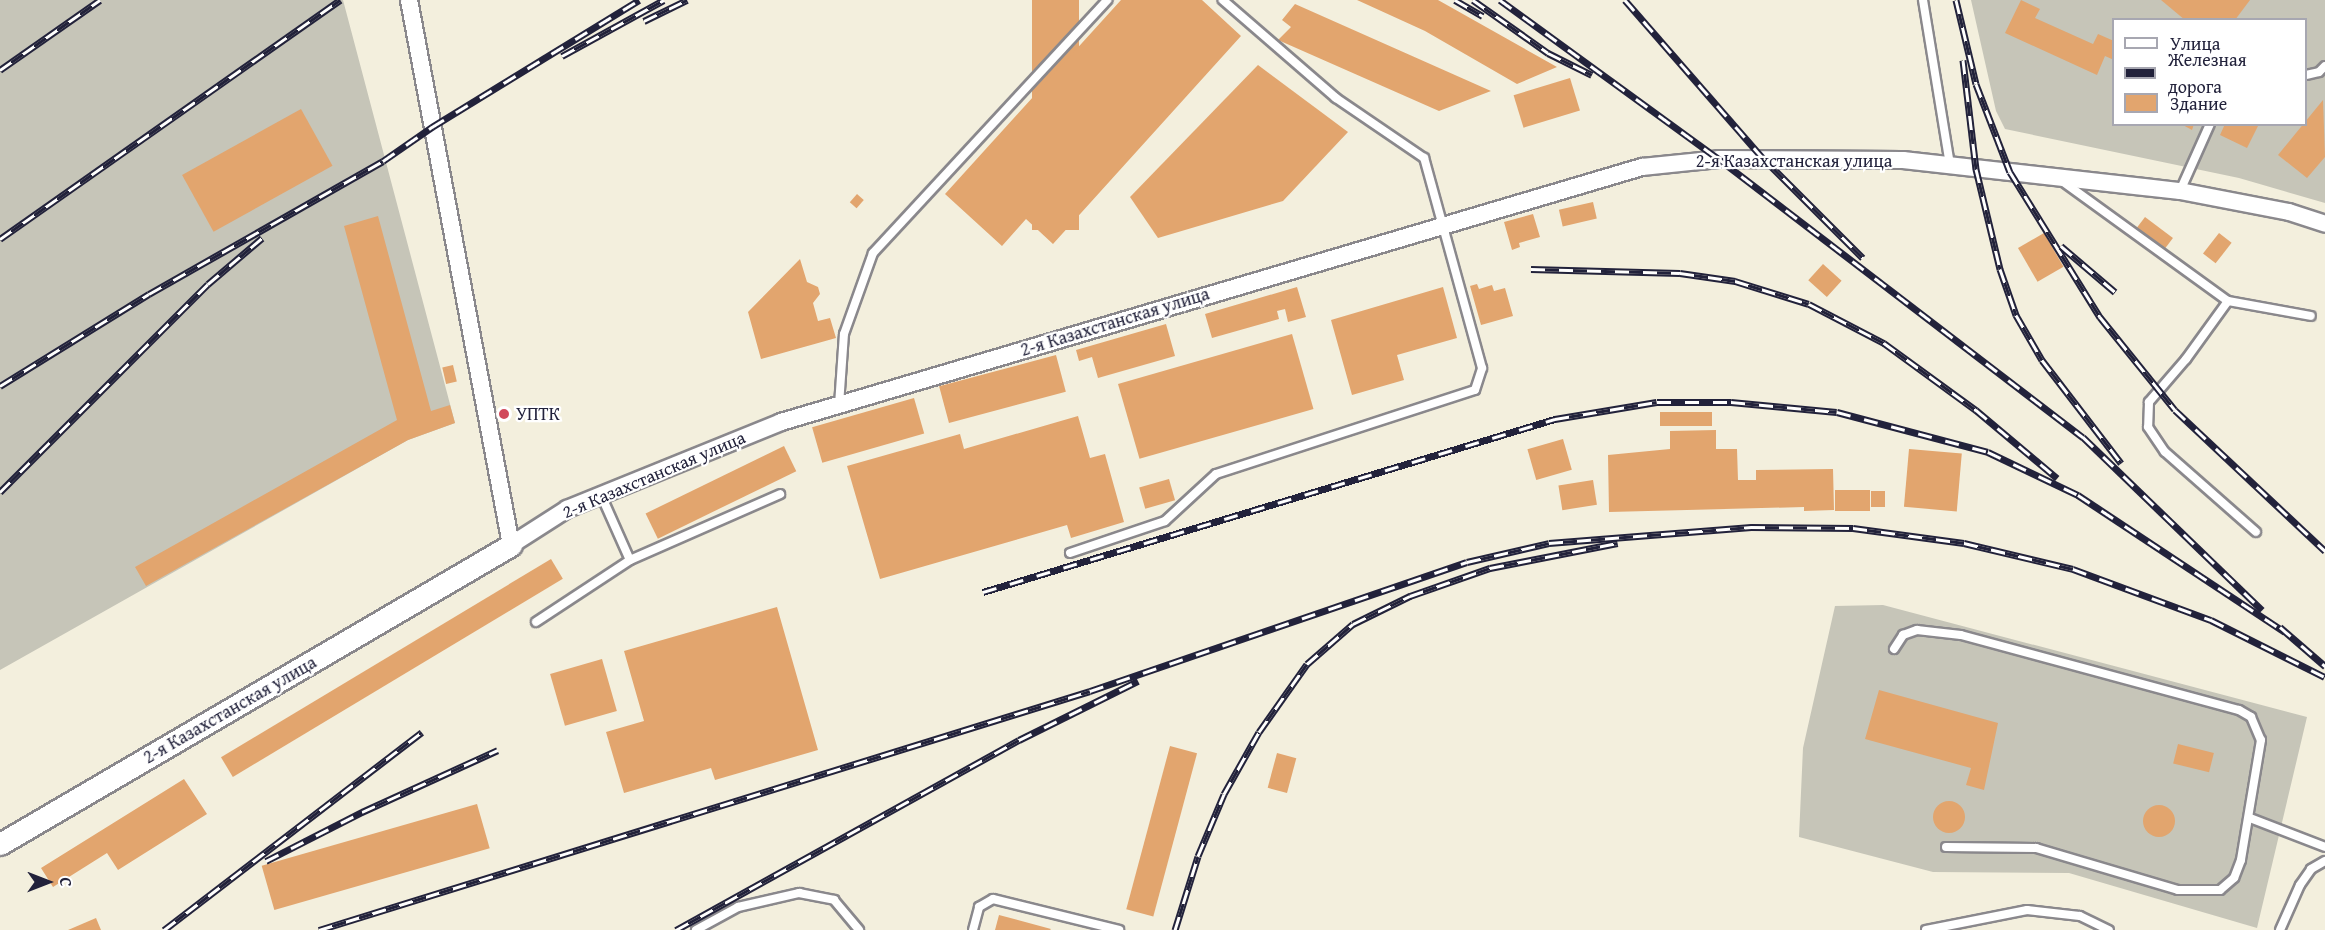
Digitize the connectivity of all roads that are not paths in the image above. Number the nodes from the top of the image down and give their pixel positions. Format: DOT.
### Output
graph roads {
  1 [pos="409,0"];
  2 [pos="1107,0"];
  3 [pos="1223,0"];
  4 [pos="1923,0"];
  5 [pos="2325,66"];
  6 [pos="2307,75"];
  7 [pos="2209,126"];
  8 [pos="1950,165"];
  9 [pos="2057,177"];
  10 [pos="2180,191"];
  11 [pos="1443,224"];
  12 [pos="2325,224"];
  13 [pos="2228,301"];
  14 [pos="2311,316"];
  15 [pos="839,405"];
  16 [pos="780,494"];
  17 [pos="601,495"];
  18 [pos="2256,532"];
  19 [pos="510,545"];
  20 [pos="1070,553"];
  21 [pos="630,560"];
  22 [pos="536,622"];
  23 [pos="1894,649"];
  24 [pos="2250,818"];
  25 [pos="0,844"];
  26 [pos="1946,847"];
  27 [pos="2325,847"];
  28 [pos="2325,861"];
  29 [pos="696,930"];
  30 [pos="859,930"];
  31 [pos="973,930"];
  32 [pos="1119,930"];
  33 [pos="1926,930"];
  34 [pos="2109,930"];
  35 [pos="2280,930"];
  1 -- 19 [label="street"];
  2 -- 15 [label="lane"];
  3 -- 11 [label="lane"];
  4 -- 8 [label="lane"];
  5 -- 6 [label="lane"];
  7 -- 10 [label="lane"];
  8 -- 9 [label="street, 2-я Казахстанская улица"];
  8 -- 11 [label="street, 2-я Казахстанская улица"];
  9 -- 10 [label="street, 2-я Казахстанская улица"];
  9 -- 13 [label="lane"];
  10 -- 12 [label="street, 2-я Казахстанская улица"];
  11 -- 15 [label="street, 2-я Казахстанская улица"];
  11 -- 20 [label="lane"];
  13 -- 14 [label="lane"];
  13 -- 18 [label="lane"];
  15 -- 17 [label="street, 2-я Казахстанская улица"];
  16 -- 21 [label="lane"];
  17 -- 19 [label="street, 2-я Казахстанская улица"];
  17 -- 21 [label="lane"];
  19 -- 25 [label="street, 2-я Казахстанская улица"];
  21 -- 22 [label="lane"];
  23 -- 24 [label="lane"];
  24 -- 26 [label="lane"];
  24 -- 27 [label="lane"];
  28 -- 35 [label="lane"];
  29 -- 30 [label="lane"];
  31 -- 32 [label="lane"];
  33 -- 34 [label="lane"];
}
